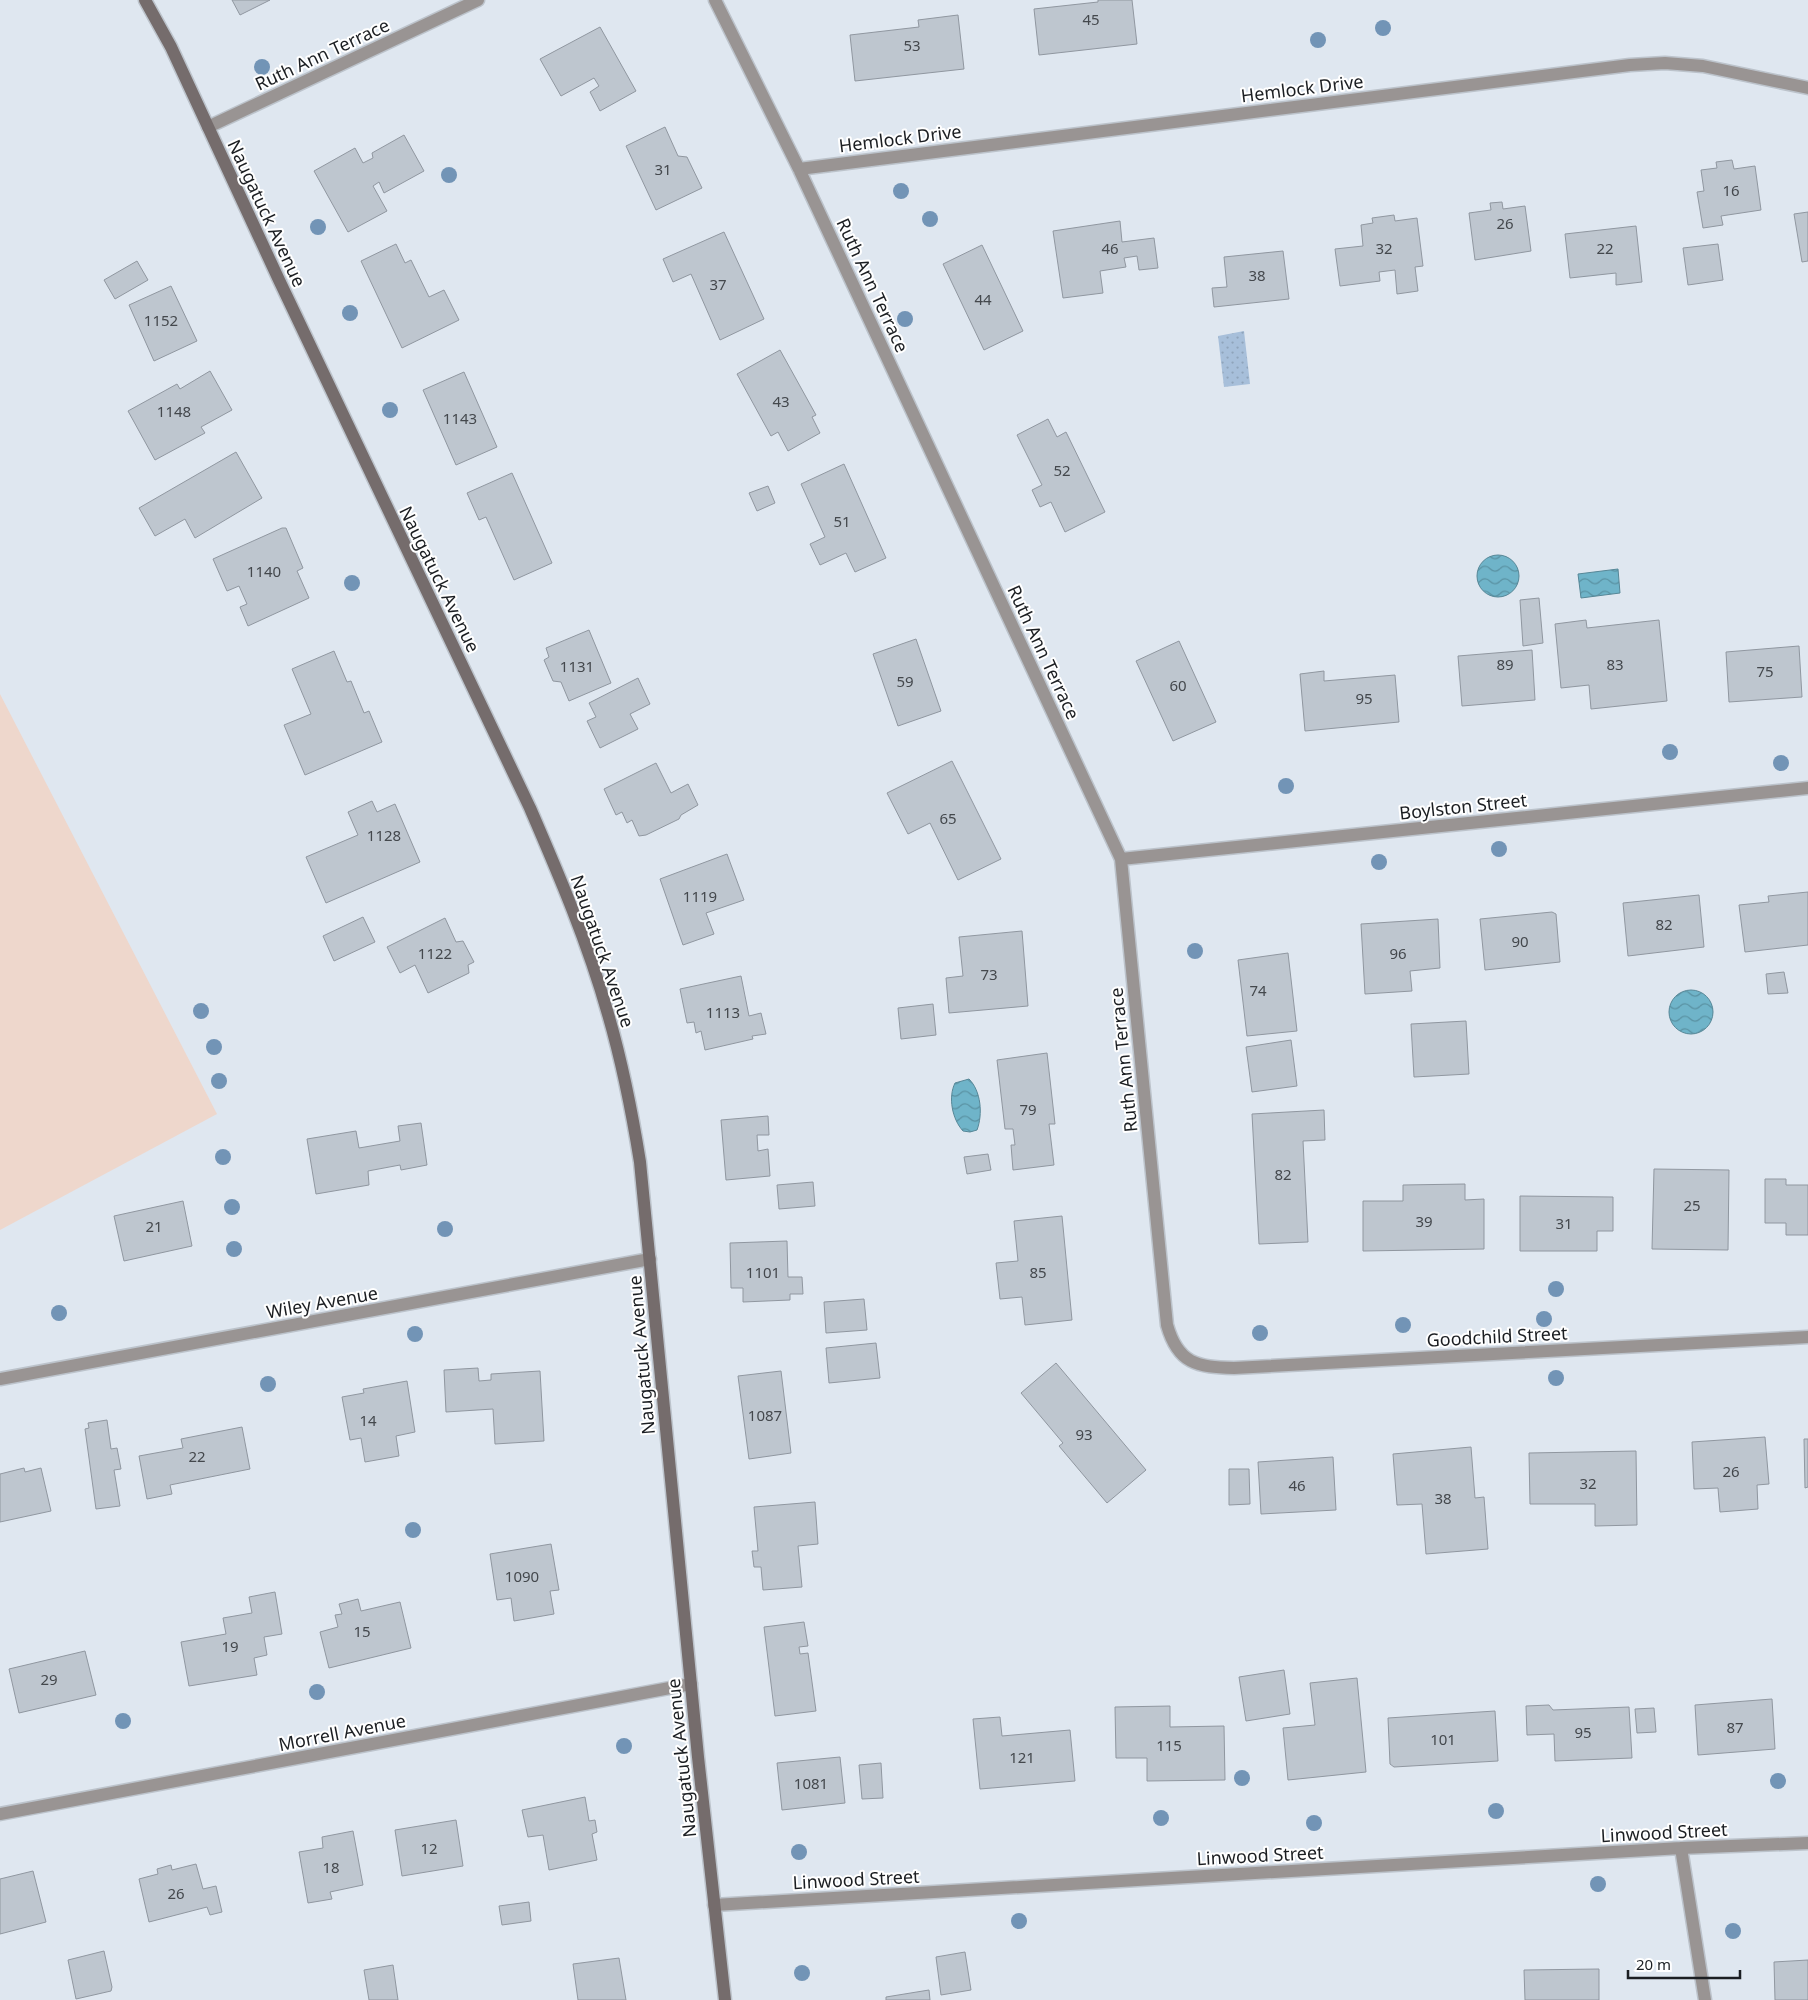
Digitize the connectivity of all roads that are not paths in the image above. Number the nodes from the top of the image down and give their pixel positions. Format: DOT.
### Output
graph roads {
  1 [pos="145,0"];
  2 [pos="478,0"];
  3 [pos="715,0"];
  4 [pos="1808,88"];
  5 [pos="208,127"];
  6 [pos="799,169"];
  7 [pos="1808,788"];
  8 [pos="1121,859"];
  9 [pos="650,1259"];
  10 [pos="1808,1337"];
  11 [pos="1189,1360"];
  12 [pos="0,1379"];
  13 [pos="691,1684"];
  14 [pos="0,1814"];
  15 [pos="1808,1843"];
  16 [pos="1681,1848"];
  17 [pos="714,1905"];
  18 [pos="725,2000"];
  19 [pos="1705,2000"];
  1 -- 5 [label="main road, Naugatuck Avenue"];
  2 -- 5 [label="street, Ruth Ann Terrace"];
  3 -- 6 [label="street, Ruth Ann Terrace"];
  4 -- 6 [label="street, Hemlock Drive"];
  5 -- 9 [label="main road, Naugatuck Avenue"];
  6 -- 8 [label="street, Ruth Ann Terrace"];
  7 -- 8 [label="street, Boylston Street"];
  8 -- 11 [label="street, Ruth Ann Terrace"];
  9 -- 12 [label="street, Wiley Avenue"];
  9 -- 13 [label="main road, Naugatuck Avenue"];
  10 -- 11 [label="street, Goodchild Street"];
  13 -- 14 [label="street, Morrell Avenue"];
  13 -- 17 [label="main road, Naugatuck Avenue"];
  15 -- 16 [label="street, Linwood Street"];
  16 -- 17 [label="street, Linwood Street"];
  16 -- 19 [label="street"];
  17 -- 18 [label="main road, Naugatuck Avenue"];
}
